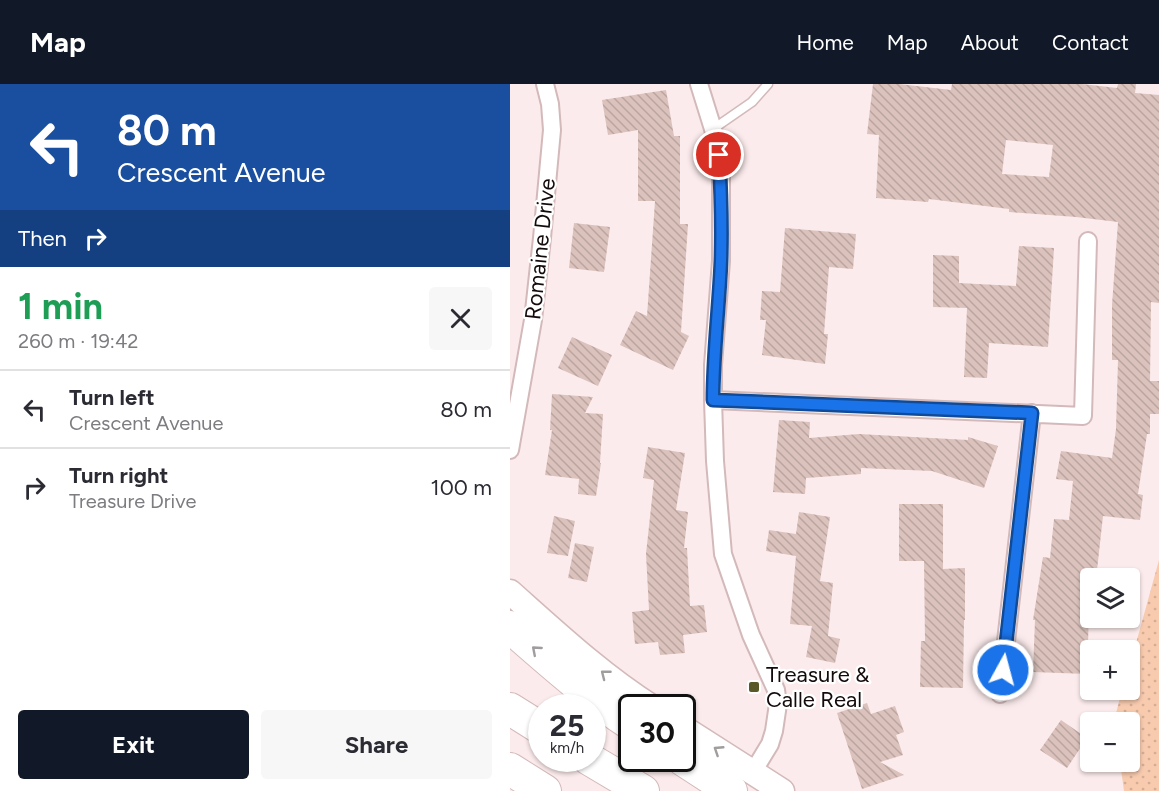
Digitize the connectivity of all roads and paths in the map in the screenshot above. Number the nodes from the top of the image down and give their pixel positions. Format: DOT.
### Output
graph roads {
  1 [pos="545,84"];
  2 [pos="699,84"];
  3 [pos="768,84"];
  4 [pos="713,129"];
  5 [pos="1088,241"];
  6 [pos="713,400"];
  7 [pos="1032,413"];
  8 [pos="510,450"];
  9 [pos="510,592"];
  10 [pos="510,627"];
  11 [pos="631,694"];
  12 [pos="1000,694"];
  13 [pos="510,709"];
  14 [pos="618,716"];
  15 [pos="528,720"];
  16 [pos="696,740"];
  17 [pos="696,764"];
  18 [pos="510,769"];
  19 [pos="606,769"];
  20 [pos="742,782"];
  21 [pos="545,791"];
  22 [pos="643,791"];
  23 [pos="782,791"];
  1 -- 8 [label="street, Romaine Drive"];
  2 -- 4 [label="street"];
  3 -- 4 [label="lane"];
  4 -- 6 [label="street"];
  5 -- 7 [label="street"];
  6 -- 7 [label="street"];
  6 -- 20 [label="street"];
  7 -- 12 [label="street"];
  11 -- 9 [label="street, one-way"];
  14 -- 10 [label="highway, one-way"];
  13 -- 15 [label="highway"];
  20 -- 16 [label="street, one-way"];
  17 -- 20 [label="highway"];
  18 -- 21 [label="highway"];
  19 -- 22 [label="highway"];
  20 -- 23 [label="street"];
}
